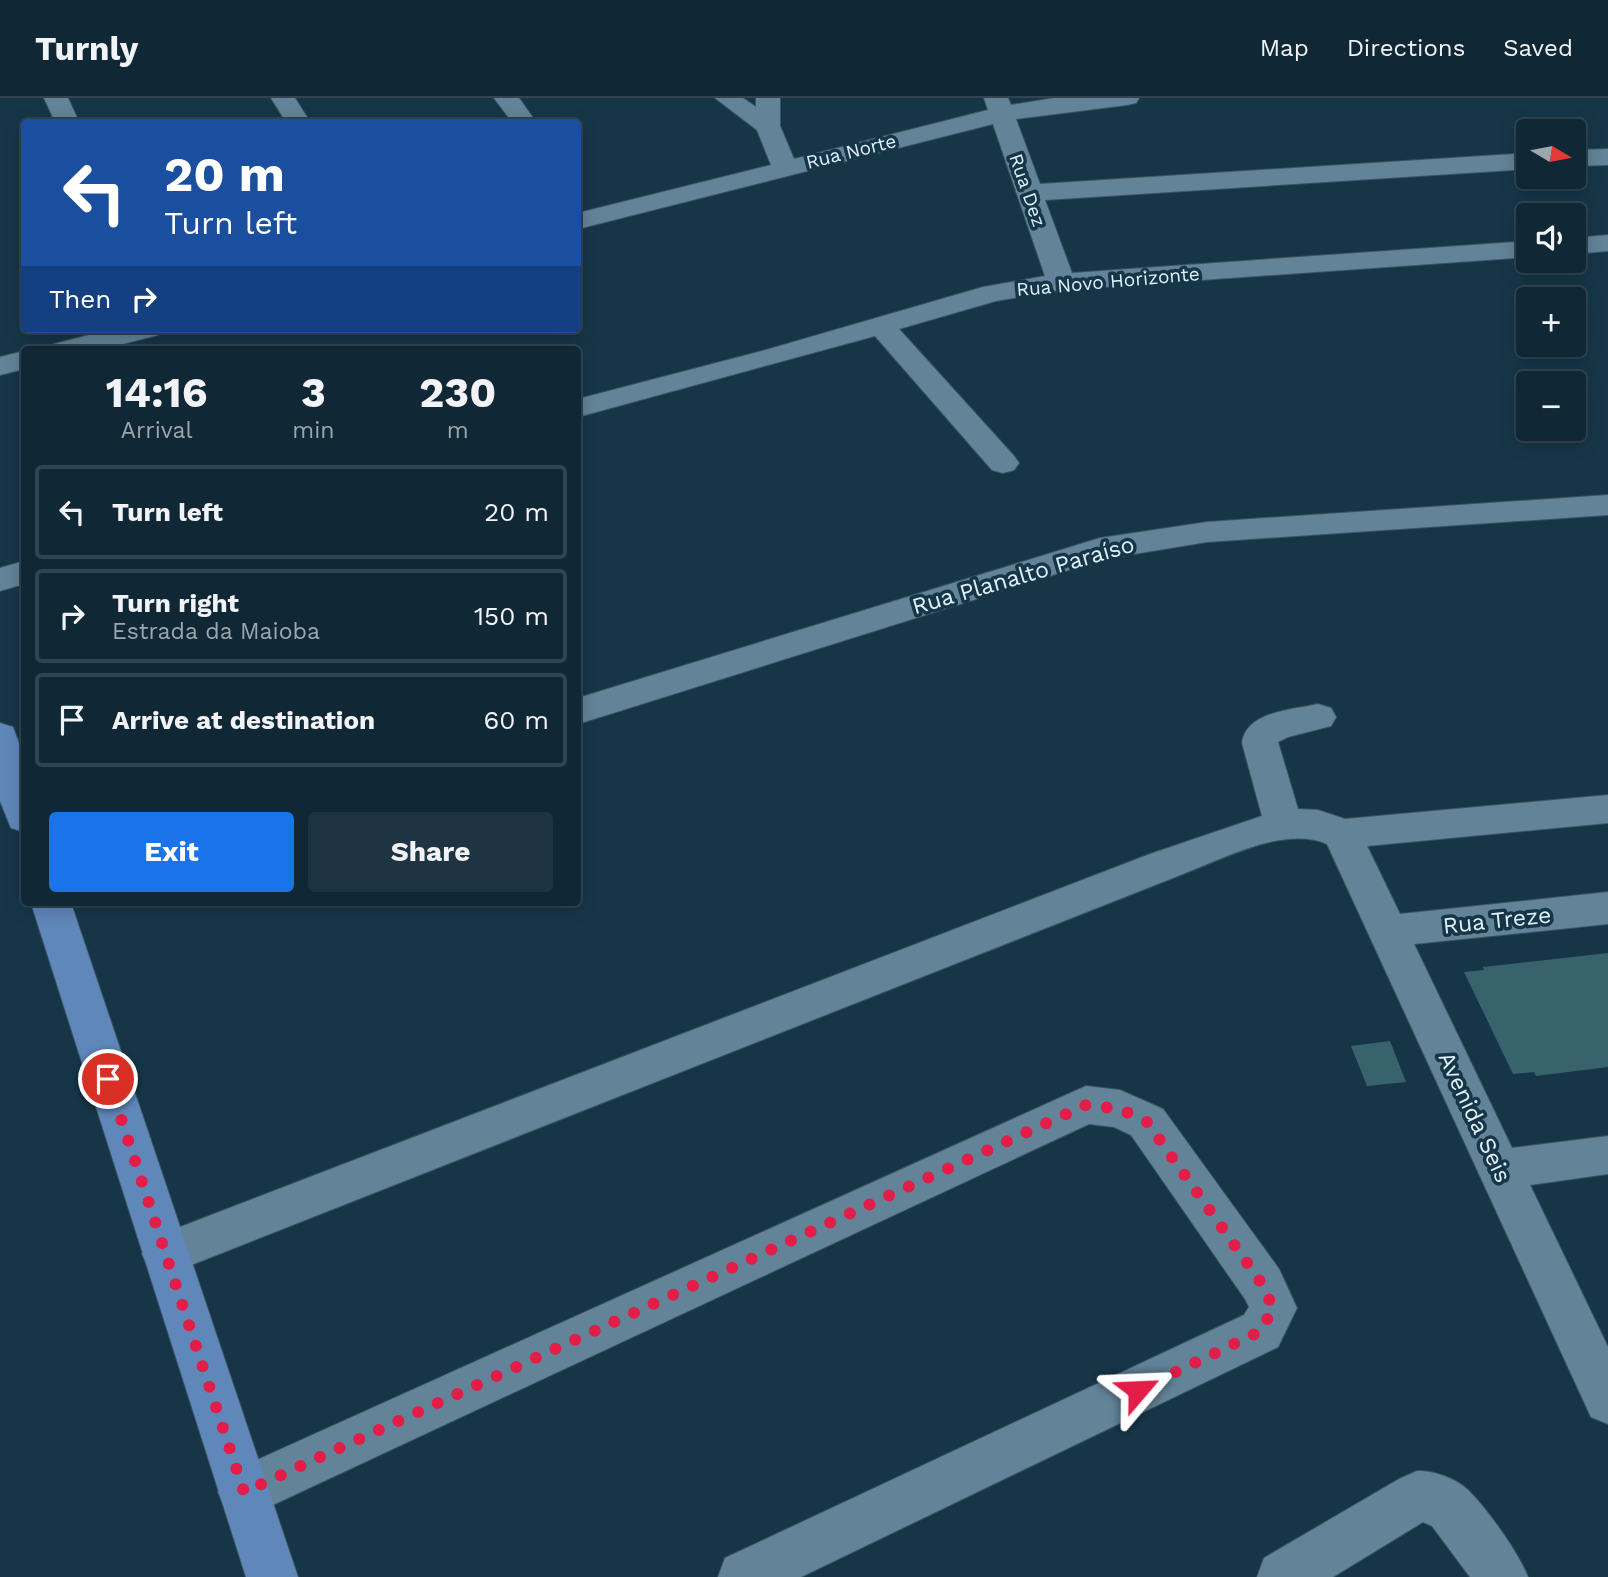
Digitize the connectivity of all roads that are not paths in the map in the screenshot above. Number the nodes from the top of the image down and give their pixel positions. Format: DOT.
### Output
graph roads {
  1 [pos="56,98"];
  2 [pos="283,98"];
  3 [pos="506,98"];
  4 [pos="727,98"];
  5 [pos="768,98"];
  6 [pos="1127,98"];
  7 [pos="999,106"];
  8 [pos="65,119"];
  9 [pos="296,119"];
  10 [pos="522,119"];
  11 [pos="768,126"];
  12 [pos="1608,157"];
  13 [pos="1586,158"];
  14 [pos="1516,162"];
  15 [pos="785,168"];
  16 [pos="1028,193"];
  17 [pos="581,220"];
  18 [pos="1608,243"];
  19 [pos="1586,245"];
  20 [pos="1516,250"];
  21 [pos="1061,282"];
  22 [pos="880,325"];
  23 [pos="132,333"];
  24 [pos="80,346"];
  25 [pos="21,361"];
  26 [pos="0,366"];
  27 [pos="581,407"];
  28 [pos="1003,463"];
  29 [pos="1608,505"];
  30 [pos="21,573"];
  31 [pos="0,580"];
  32 [pos="581,710"];
  33 [pos="1318,717"];
  34 [pos="0,736"];
  35 [pos="21,807"];
  36 [pos="1608,809"];
  37 [pos="1283,822"];
  38 [pos="1342,834"];
  39 [pos="52,906"];
  40 [pos="1608,908"];
  41 [pos="1387,931"];
  42 [pos="1608,1155"];
  43 [pos="1499,1169"];
  44 [pos="165,1254"];
  45 [pos="1608,1400"];
  46 [pos="244,1492"];
  47 [pos="272,1577"];
  48 [pos="744,1577"];
  49 [pos="1283,1577"];
  50 [pos="1502,1577"];
  1 -- 8 [label="street"];
  2 -- 9 [label="street"];
  3 -- 10 [label="street"];
  4 -- 11 [label="street"];
  5 -- 11 [label="street"];
  6 -- 7 [label="street, Rua Norte"];
  7 -- 15 [label="street, Rua Norte"];
  7 -- 16 [label="street, Rua Dez"];
  11 -- 15 [label="street"];
  12 -- 13 [label="street"];
  14 -- 16 [label="street"];
  15 -- 17 [label="street, Rua Norte"];
  16 -- 21 [label="street, Rua Dez"];
  18 -- 19 [label="street"];
  20 -- 21 [label="street, Rua Novo Horizonte"];
  21 -- 22 [label="street, Rua Novo Horizonte"];
  22 -- 27 [label="street, Rua Novo Horizonte"];
  22 -- 28 [label="street"];
  23 -- 24 [label="street"];
  25 -- 26 [label="street"];
  29 -- 32 [label="street, Rua Planalto Paraíso"];
  30 -- 31 [label="street"];
  33 -- 37 [label="street"];
  34 -- 35 [label="main road"];
  36 -- 38 [label="street"];
  37 -- 38 [label="street"];
  37 -- 44 [label="street"];
  38 -- 41 [label="street, Avenida Seis"];
  39 -- 44 [label="main road"];
  40 -- 41 [label="street, Rua Treze"];
  41 -- 43 [label="street, Avenida Seis"];
  42 -- 43 [label="street"];
  43 -- 45 [label="street, Avenida Seis"];
  44 -- 46 [label="main road"];
  46 -- 47 [label="main road"];
  46 -- 48 [label="street"];
  49 -- 50 [label="street"];
}
